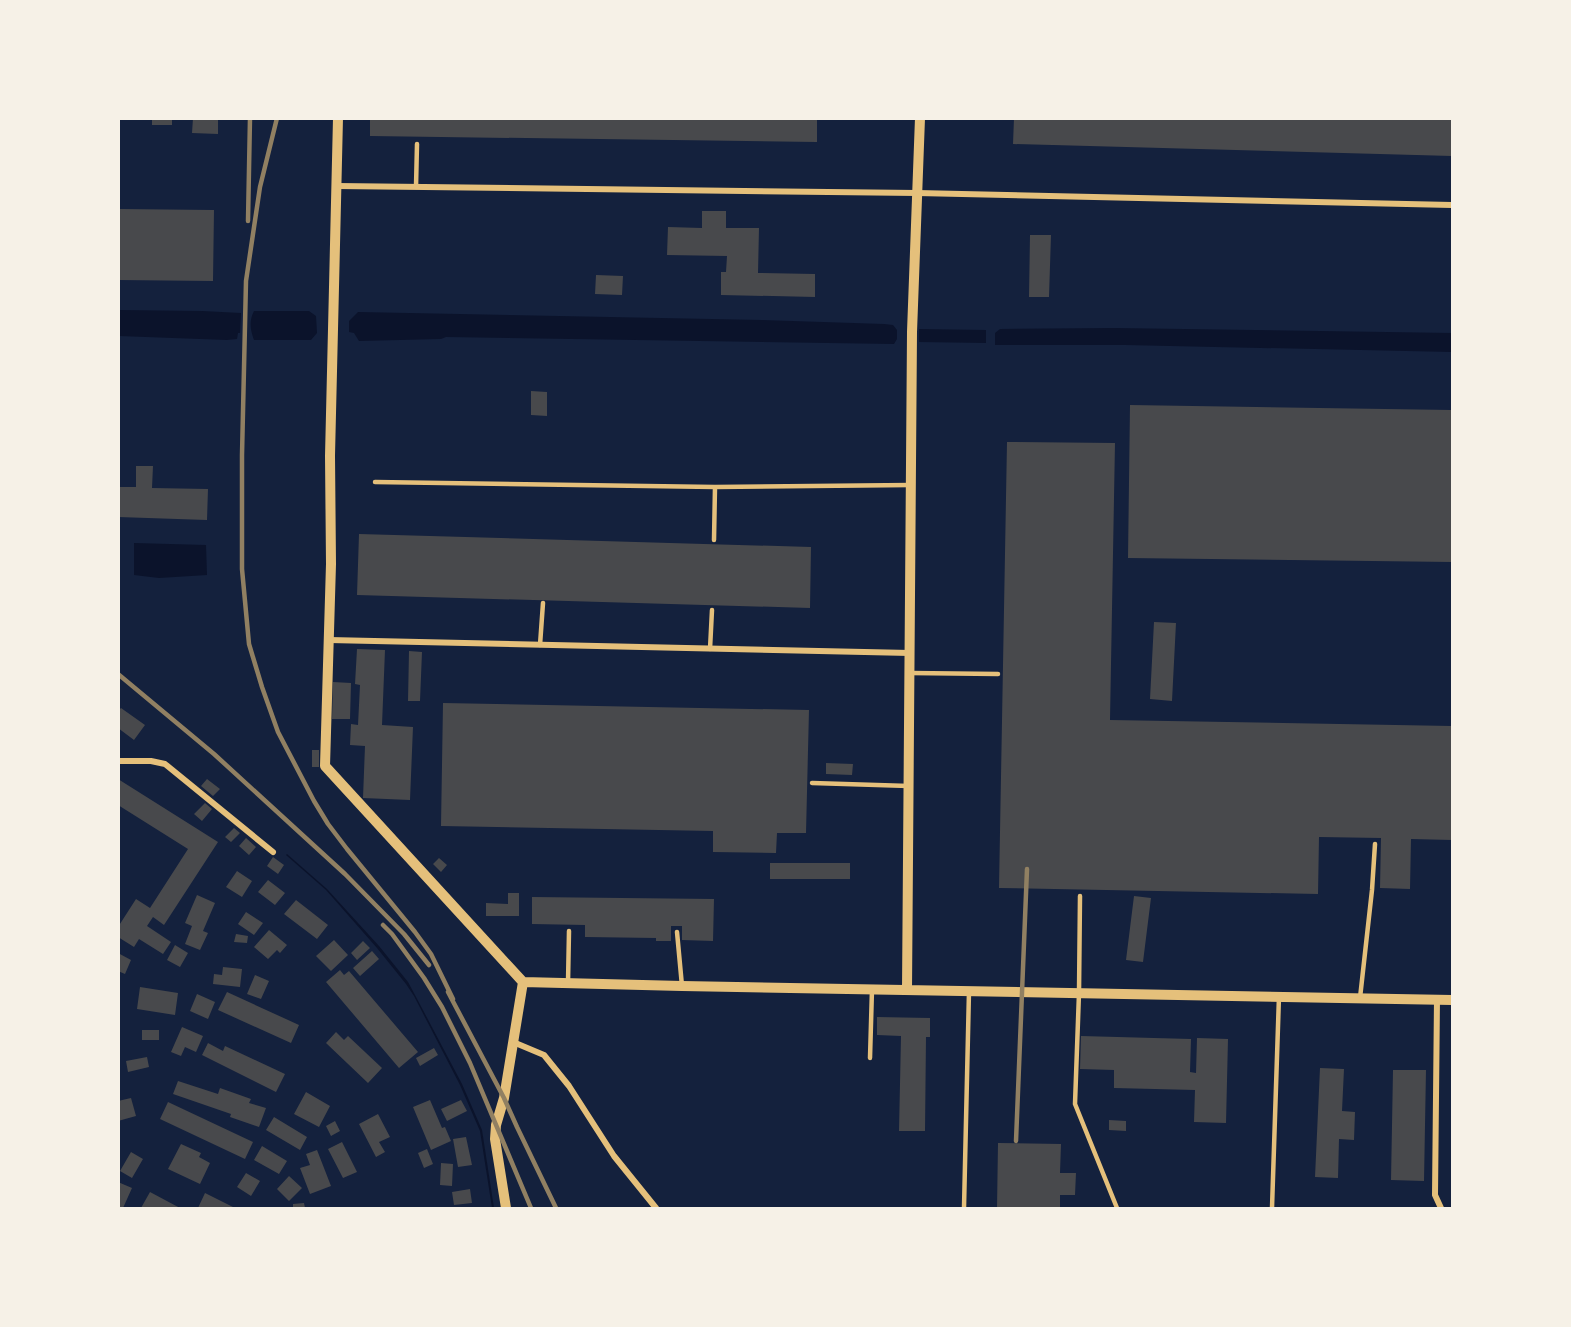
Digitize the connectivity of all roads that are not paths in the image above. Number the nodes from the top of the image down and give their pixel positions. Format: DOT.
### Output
graph roads {
  1 [pos="338,118"];
  2 [pos="920,118"];
  3 [pos="417,144"];
  4 [pos="337,186"];
  5 [pos="416,187"];
  6 [pos="917,193"];
  7 [pos="1452,205"];
  8 [pos="375,482"];
  9 [pos="911,485"];
  10 [pos="715,487"];
  11 [pos="714,540"];
  12 [pos="543,603"];
  13 [pos="712,610"];
  14 [pos="329,640"];
  15 [pos="540,645"];
  16 [pos="710,649"];
  17 [pos="910,653"];
  18 [pos="910,673"];
  19 [pos="998,674"];
  20 [pos="118,761"];
  21 [pos="812,783"];
  22 [pos="909,786"];
  23 [pos="1375,844"];
  24 [pos="273,852"];
  25 [pos="1080,896"];
  26 [pos="569,931"];
  27 [pos="677,932"];
  28 [pos="523,982"];
  29 [pos="568,983"];
  30 [pos="682,986"];
  31 [pos="872,989"];
  32 [pos="907,990"];
  33 [pos="969,991"];
  34 [pos="1079,993"];
  35 [pos="1279,996"];
  36 [pos="1360,998"];
  37 [pos="1437,999"];
  38 [pos="1452,1000"];
  39 [pos="513,1042"];
  40 [pos="870,1058"];
  41 [pos="506,1209"];
  42 [pos="656,1209"];
  43 [pos="964,1209"];
  44 [pos="1116,1209"];
  45 [pos="1272,1209"];
  46 [pos="1441,1209"];
  1 -- 4 [label="street"];
  2 -- 6 [label="street"];
  3 -- 5 [label="lane"];
  4 -- 5 [label="street"];
  4 -- 14 [label="street"];
  5 -- 6 [label="street"];
  6 -- 7 [label="street"];
  6 -- 9 [label="street"];
  8 -- 10 [label="lane"];
  9 -- 10 [label="lane"];
  9 -- 17 [label="street"];
  10 -- 11 [label="lane"];
  12 -- 15 [label="lane"];
  13 -- 16 [label="lane"];
  14 -- 15 [label="street"];
  14 -- 28 [label="street"];
  15 -- 16 [label="street"];
  16 -- 17 [label="street"];
  17 -- 18 [label="street"];
  18 -- 19 [label="lane"];
  18 -- 22 [label="street"];
  20 -- 24 [label="street"];
  21 -- 22 [label="lane"];
  22 -- 32 [label="street"];
  23 -- 36 [label="lane"];
  25 -- 34 [label="lane"];
  26 -- 29 [label="lane"];
  27 -- 30 [label="lane"];
  28 -- 29 [label="street"];
  28 -- 39 [label="street"];
  29 -- 30 [label="street"];
  30 -- 31 [label="street"];
  31 -- 32 [label="street"];
  31 -- 40 [label="lane"];
  32 -- 33 [label="street"];
  33 -- 34 [label="street"];
  33 -- 43 [label="lane"];
  34 -- 35 [label="street"];
  34 -- 44 [label="lane"];
  35 -- 36 [label="street"];
  35 -- 45 [label="lane"];
  36 -- 37 [label="street"];
  37 -- 38 [label="street"];
  37 -- 46 [label="street"];
  39 -- 41 [label="street"];
  39 -- 42 [label="street"];
}
